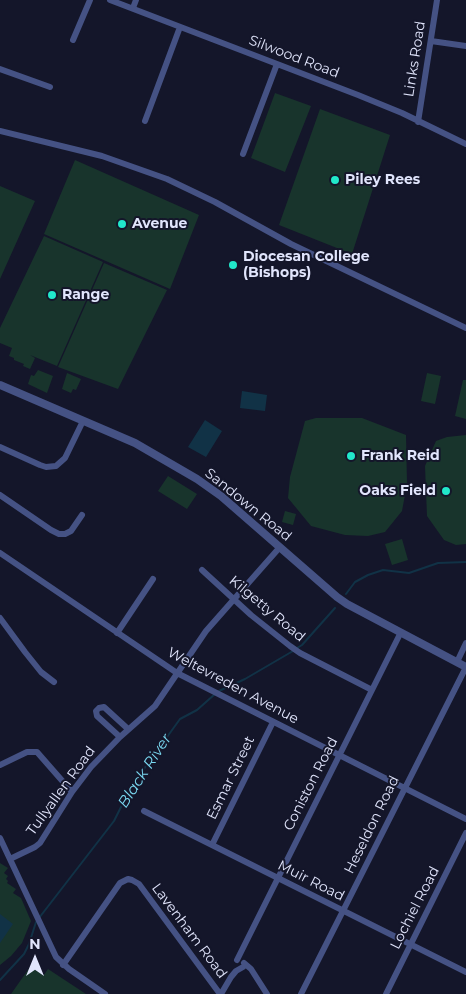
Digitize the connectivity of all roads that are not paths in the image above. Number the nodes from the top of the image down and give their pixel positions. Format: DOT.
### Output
graph roads {
  1 [pos="90,0"];
  2 [pos="110,0"];
  3 [pos="136,0"];
  4 [pos="437,0"];
  5 [pos="133,8"];
  6 [pos="180,27"];
  7 [pos="73,40"];
  8 [pos="431,41"];
  9 [pos="466,46"];
  10 [pos="278,64"];
  11 [pos="0,69"];
  12 [pos="50,87"];
  13 [pos="145,121"];
  14 [pos="418,122"];
  15 [pos="0,131"];
  16 [pos="466,144"];
  17 [pos="243,154"];
  18 [pos="466,328"];
  19 [pos="0,385"];
  20 [pos="84,421"];
  21 [pos="0,447"];
  22 [pos="0,495"];
  23 [pos="82,515"];
  24 [pos="280,547"];
  25 [pos="0,553"];
  26 [pos="202,570"];
  27 [pos="153,579"];
  28 [pos="234,598"];
  29 [pos="0,618"];
  30 [pos="401,632"];
  31 [pos="117,633"];
  32 [pos="466,643"];
  33 [pos="457,662"];
  34 [pos="466,667"];
  35 [pos="177,673"];
  36 [pos="54,682"];
  37 [pos="372,690"];
  38 [pos="273,722"];
  39 [pos="128,729"];
  40 [pos="120,737"];
  41 [pos="339,756"];
  42 [pos="0,765"];
  43 [pos="404,788"];
  44 [pos="72,792"];
  45 [pos="144,811"];
  46 [pos="466,819"];
  47 [pos="466,834"];
  48 [pos="0,838"];
  49 [pos="212,845"];
  50 [pos="10,859"];
  51 [pos="277,878"];
  52 [pos="343,911"];
  53 [pos="410,945"];
  54 [pos="240,964"];
  55 [pos="63,965"];
  56 [pos="466,972"];
  57 [pos="105,994"];
  58 [pos="220,994"];
  59 [pos="267,994"];
  60 [pos="301,994"];
  61 [pos="386,994"];
  1 -- 7 [label="street"];
  2 -- 5 [label="street, Silwood Road"];
  3 -- 5 [label="street"];
  4 -- 8 [label="street, Links Road"];
  5 -- 6 [label="street, Silwood Road"];
  6 -- 10 [label="street, Silwood Road"];
  6 -- 13 [label="street"];
  8 -- 9 [label="street"];
  8 -- 14 [label="street, Links Road"];
  10 -- 14 [label="street, Silwood Road"];
  10 -- 17 [label="street"];
  11 -- 12 [label="street"];
  14 -- 16 [label="street, Silwood Road"];
  15 -- 18 [label="street"];
  19 -- 20 [label="street, Sandown Road"];
  20 -- 21 [label="street"];
  20 -- 24 [label="street, Sandown Road"];
  22 -- 23 [label="street"];
  24 -- 28 [label="street, Tullyallen Road"];
  24 -- 30 [label="street, Sandown Road"];
  25 -- 31 [label="street, Weltevreden Avenue"];
  26 -- 28 [label="street, Kilgetty Road"];
  27 -- 31 [label="street"];
  28 -- 35 [label="street, Tullyallen Road"];
  28 -- 37 [label="street, Kilgetty Road"];
  29 -- 36 [label="street"];
  30 -- 33 [label="street, Sandown Road"];
  30 -- 37 [label="street, Coniston Road"];
  31 -- 35 [label="street, Weltevreden Avenue"];
  32 -- 33 [label="street"];
  33 -- 34 [label="street, Sandown Road"];
  34 -- 43 [label="street, Heseldon Road"];
  35 -- 38 [label="street, Weltevreden Avenue"];
  35 -- 39 [label="street, Tullyallen Road"];
  37 -- 41 [label="street, Coniston Road"];
  38 -- 41 [label="street, Weltevreden Avenue"];
  38 -- 49 [label="street, Esmar Street"];
  39 -- 40 [label="street, Tullyallen Road"];
  39 -- 40 [label="street"];
  40 -- 44 [label="street, Tullyallen Road"];
  41 -- 43 [label="street, Weltevreden Avenue"];
  41 -- 51 [label="street, Coniston Road"];
  42 -- 44 [label="street"];
  43 -- 46 [label="street, Weltevreden Avenue"];
  43 -- 52 [label="street, Heseldon Road"];
  44 -- 50 [label="street, Tullyallen Road"];
  45 -- 49 [label="street, Muir Road"];
  47 -- 53 [label="street, Lochiel Road"];
  48 -- 50 [label="street"];
  49 -- 51 [label="street, Muir Road"];
  50 -- 55 [label="street"];
  51 -- 52 [label="street, Muir Road"];
  51 -- 54 [label="street, Coniston Road"];
  52 -- 53 [label="street, Muir Road"];
  52 -- 60 [label="street, Heseldon Road"];
  53 -- 56 [label="street, Muir Road"];
  53 -- 61 [label="street, Lochiel Road"];
  54 -- 58 [label="street, Coniston Road"];
  54 -- 59 [label="street"];
  55 -- 57 [label="street"];
  55 -- 58 [label="street, Lavenham Road"];
}
